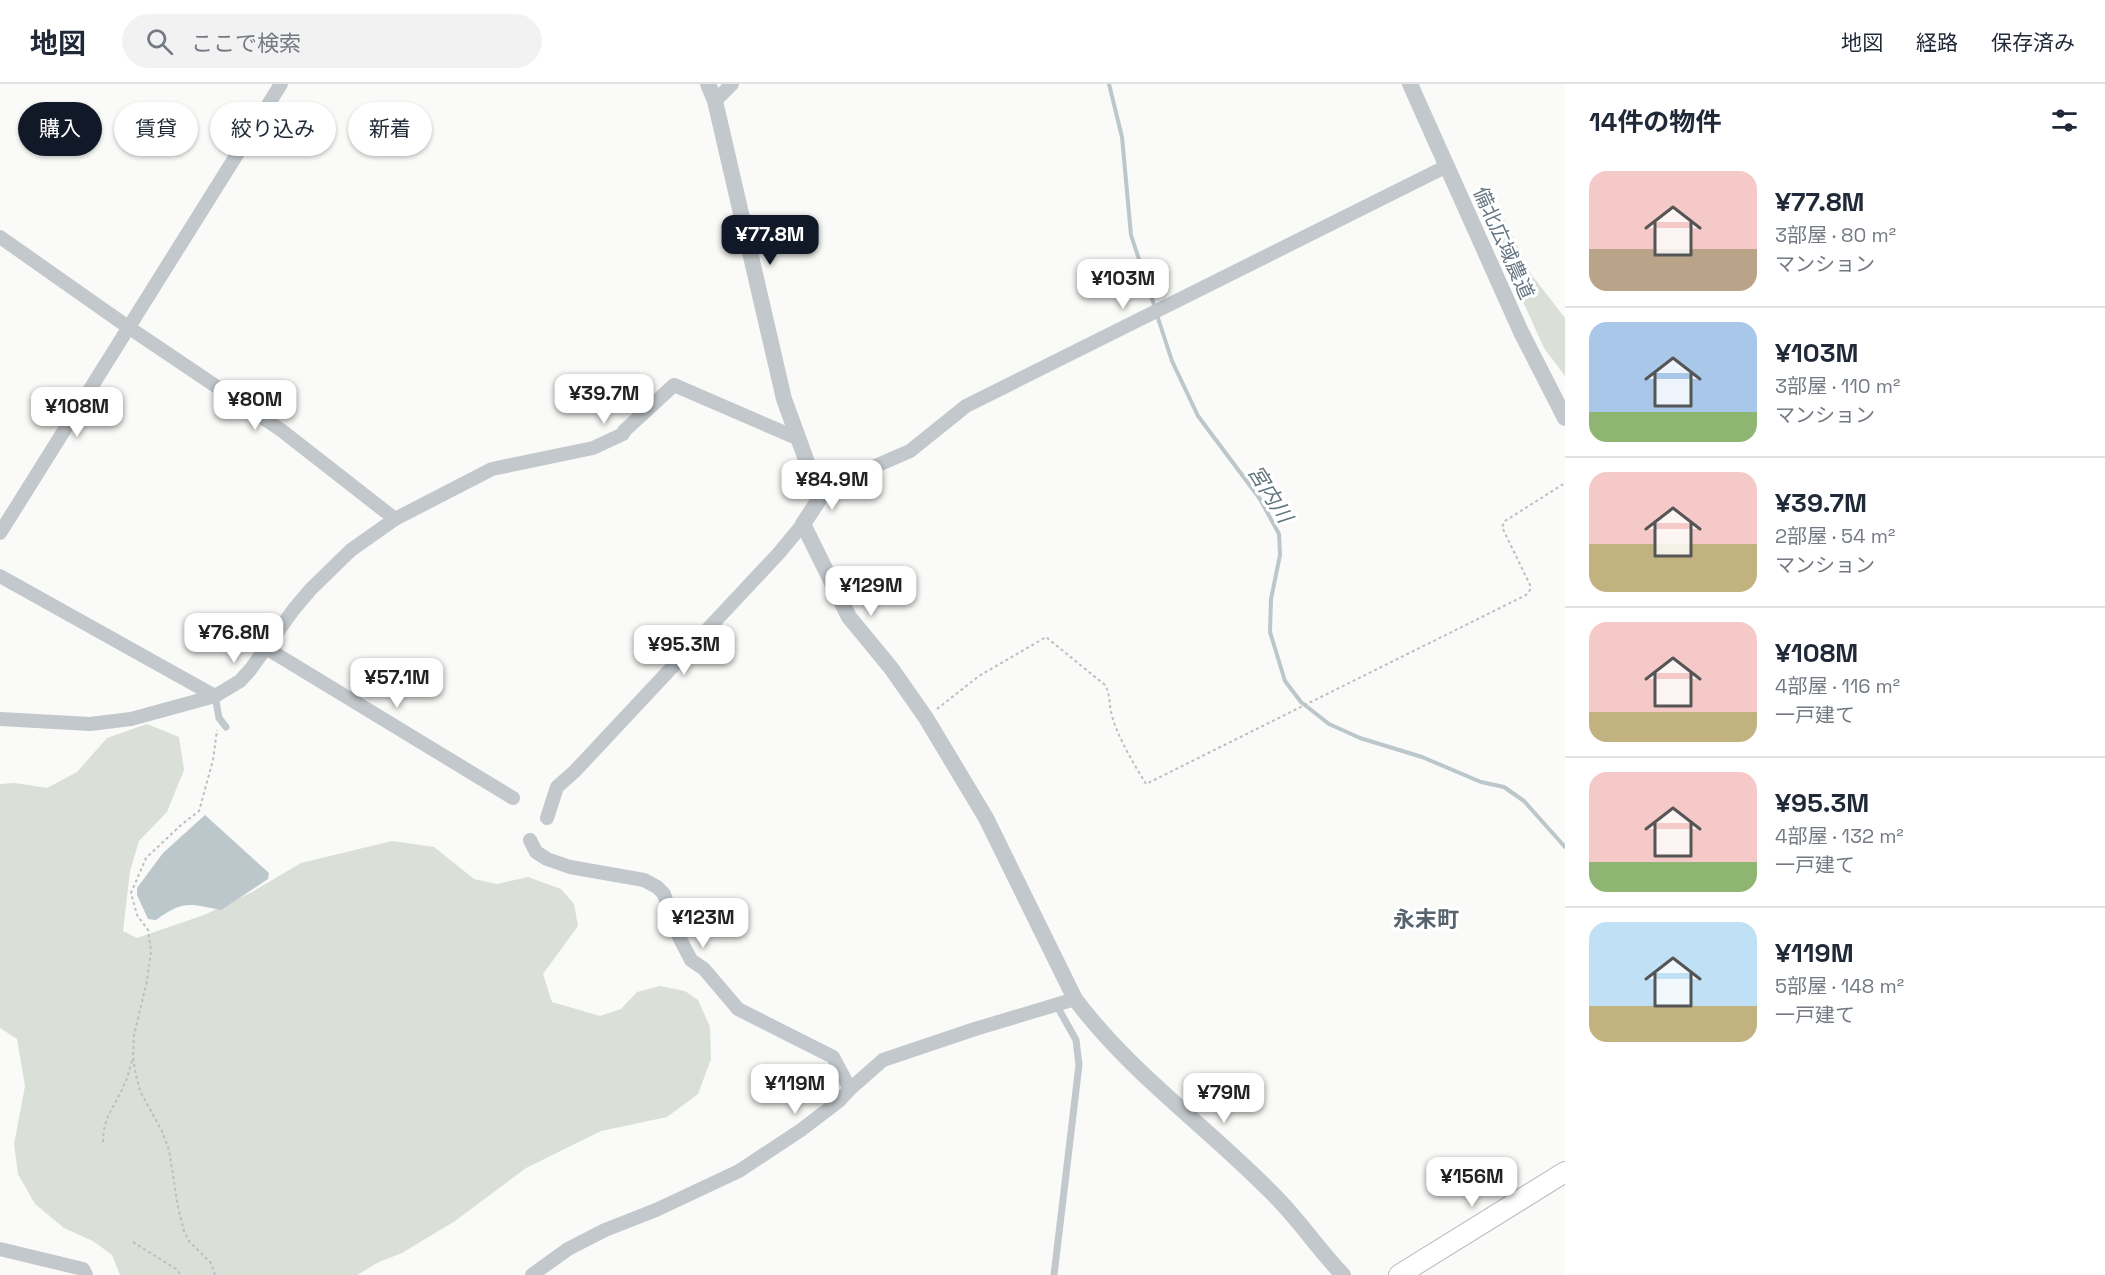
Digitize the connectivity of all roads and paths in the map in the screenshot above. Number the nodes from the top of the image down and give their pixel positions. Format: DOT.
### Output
graph roads {
  1 [pos="281,84"];
  2 [pos="708,84"];
  3 [pos="732,84"];
  4 [pos="1410,84"];
  5 [pos="716,101"];
  6 [pos="1447,166"];
  7 [pos="0,237"];
  8 [pos="128,327"];
  9 [pos="1565,418"];
  10 [pos="799,439"];
  11 [pos="1565,483"];
  12 [pos="818,491"];
  13 [pos="395,519"];
  14 [pos="803,524"];
  15 [pos="0,533"];
  16 [pos="0,576"];
  17 [pos="266,648"];
  18 [pos="215,696"];
  19 [pos="219,718"];
  20 [pos="926,718"];
  21 [pos="0,719"];
  22 [pos="226,727"];
  23 [pos="513,798"];
  24 [pos="547,818"];
  25 [pos="530,840"];
  26 [pos="1075,999"];
  27 [pos="1057,1006"];
  28 [pos="133,1058"];
  29 [pos="850,1089"];
  30 [pos="103,1142"];
  31 [pos="1565,1172"];
  32 [pos="133,1242"];
  33 [pos="0,1249"];
  34 [pos="86,1275"];
  35 [pos="181,1275"];
  36 [pos="215,1275"];
  37 [pos="532,1275"];
  38 [pos="1054,1275"];
  39 [pos="1343,1275"];
  40 [pos="1398,1275"];
  1 -- 8 [label="street"];
  2 -- 5 [label="street"];
  3 -- 5 [label="street"];
  4 -- 6 [label="street, 備北広域農道"];
  5 -- 10 [label="street"];
  6 -- 9 [label="street, 備北広域農道"];
  6 -- 12 [label="street"];
  7 -- 8 [label="street"];
  8 -- 13 [label="street"];
  8 -- 15 [label="street"];
  10 -- 12 [label="street"];
  10 -- 13 [label="street"];
  11 -- 20 [label="path"];
  12 -- 14 [label="street"];
  13 -- 17 [label="street"];
  14 -- 20 [label="street"];
  14 -- 24 [label="street"];
  16 -- 18 [label="street"];
  17 -- 18 [label="street"];
  17 -- 23 [label="street"];
  18 -- 19 [label="lane"];
  18 -- 21 [label="street"];
  19 -- 22 [label="lane"];
  19 -- 28 [label="path"];
  20 -- 26 [label="street"];
  25 -- 29 [label="street"];
  26 -- 27 [label="street"];
  26 -- 39 [label="street"];
  27 -- 29 [label="street"];
  27 -- 38 [label="lane"];
  28 -- 30 [label="path"];
  28 -- 36 [label="path"];
  29 -- 37 [label="street"];
  31 -- 40 [label="main road"];
  32 -- 35 [label="path"];
  33 -- 34 [label="street"];
}
